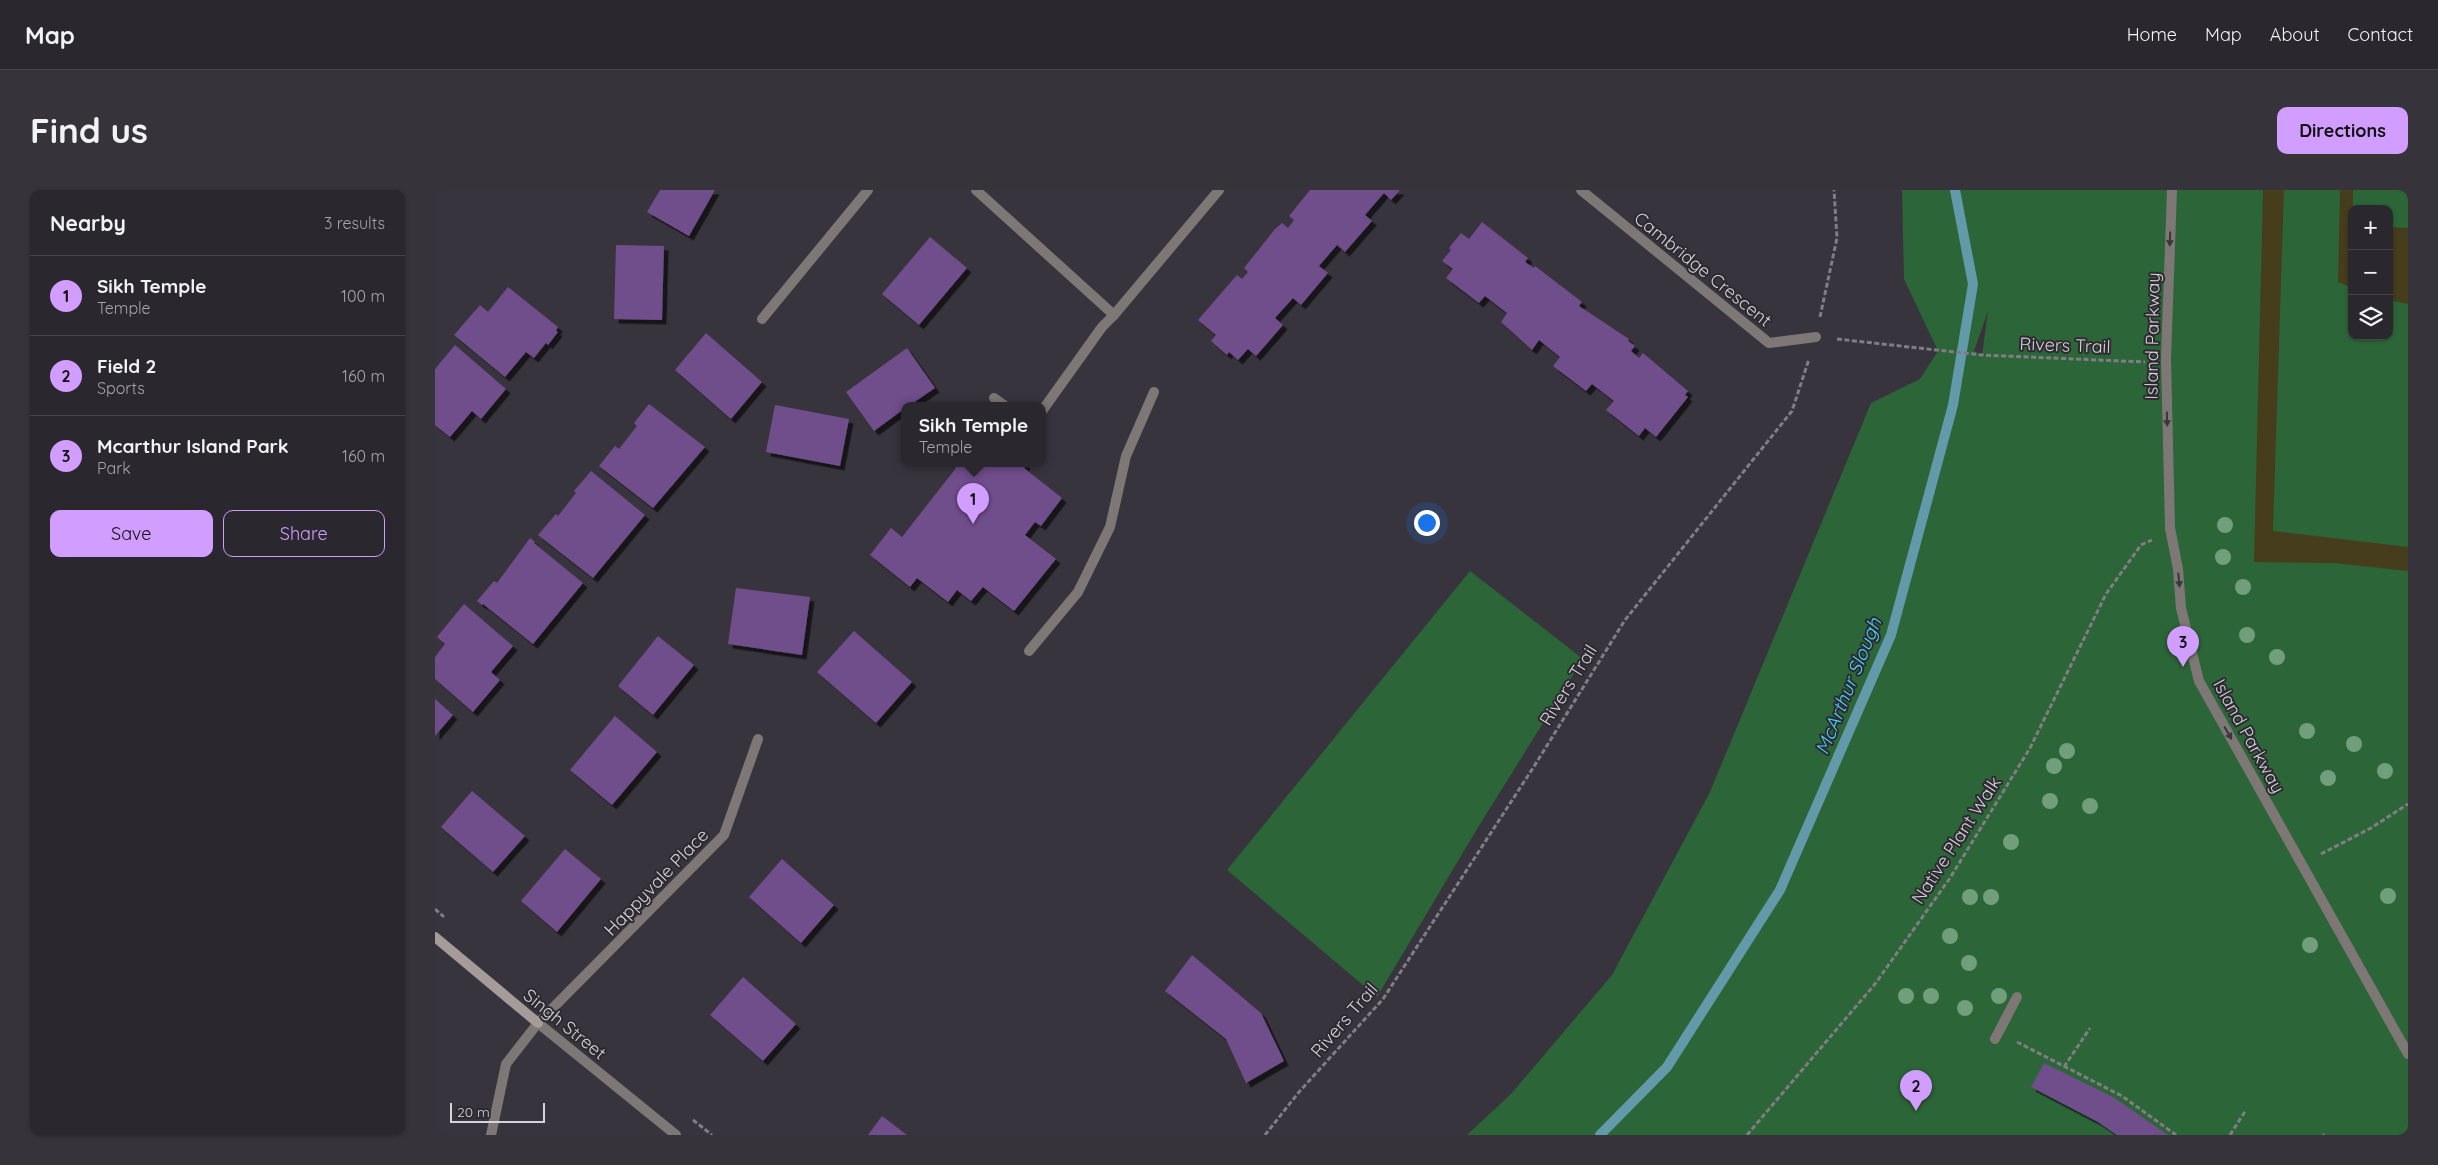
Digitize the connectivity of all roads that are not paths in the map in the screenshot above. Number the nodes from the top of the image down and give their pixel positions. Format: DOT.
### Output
graph roads {
  1 [pos="868,190"];
  2 [pos="976,190"];
  3 [pos="1219,190"];
  4 [pos="1581,190"];
  5 [pos="2172,190"];
  6 [pos="1114,315"];
  7 [pos="762,319"];
  8 [pos="1816,337"];
  9 [pos="1154,392"];
  10 [pos="994,398"];
  11 [pos="1000,402"];
  12 [pos="1046,405"];
  13 [pos="1029,651"];
  14 [pos="757,738"];
  15 [pos="435,937"];
  16 [pos="2017,996"];
  17 [pos="538,1023"];
  18 [pos="1997,1035"];
  19 [pos="2408,1054"];
  20 [pos="491,1135"];
  21 [pos="676,1135"];
  1 -- 7 [label="street"];
  2 -- 6 [label="street"];
  3 -- 6 [label="street"];
  4 -- 8 [label="street, Cambridge Crescent"];
  5 -- 19 [label="street, Island Parkway, one-way"];
  6 -- 12 [label="street"];
  9 -- 13 [label="street"];
  10 -- 11 [label="street"];
  14 -- 17 [label="street, Happyvale Place"];
  15 -- 17 [label="street, Singh Street"];
  16 -- 18 [label="street"];
  17 -- 20 [label="street, Happyvale Place"];
  17 -- 21 [label="street, Singh Street"];
}
